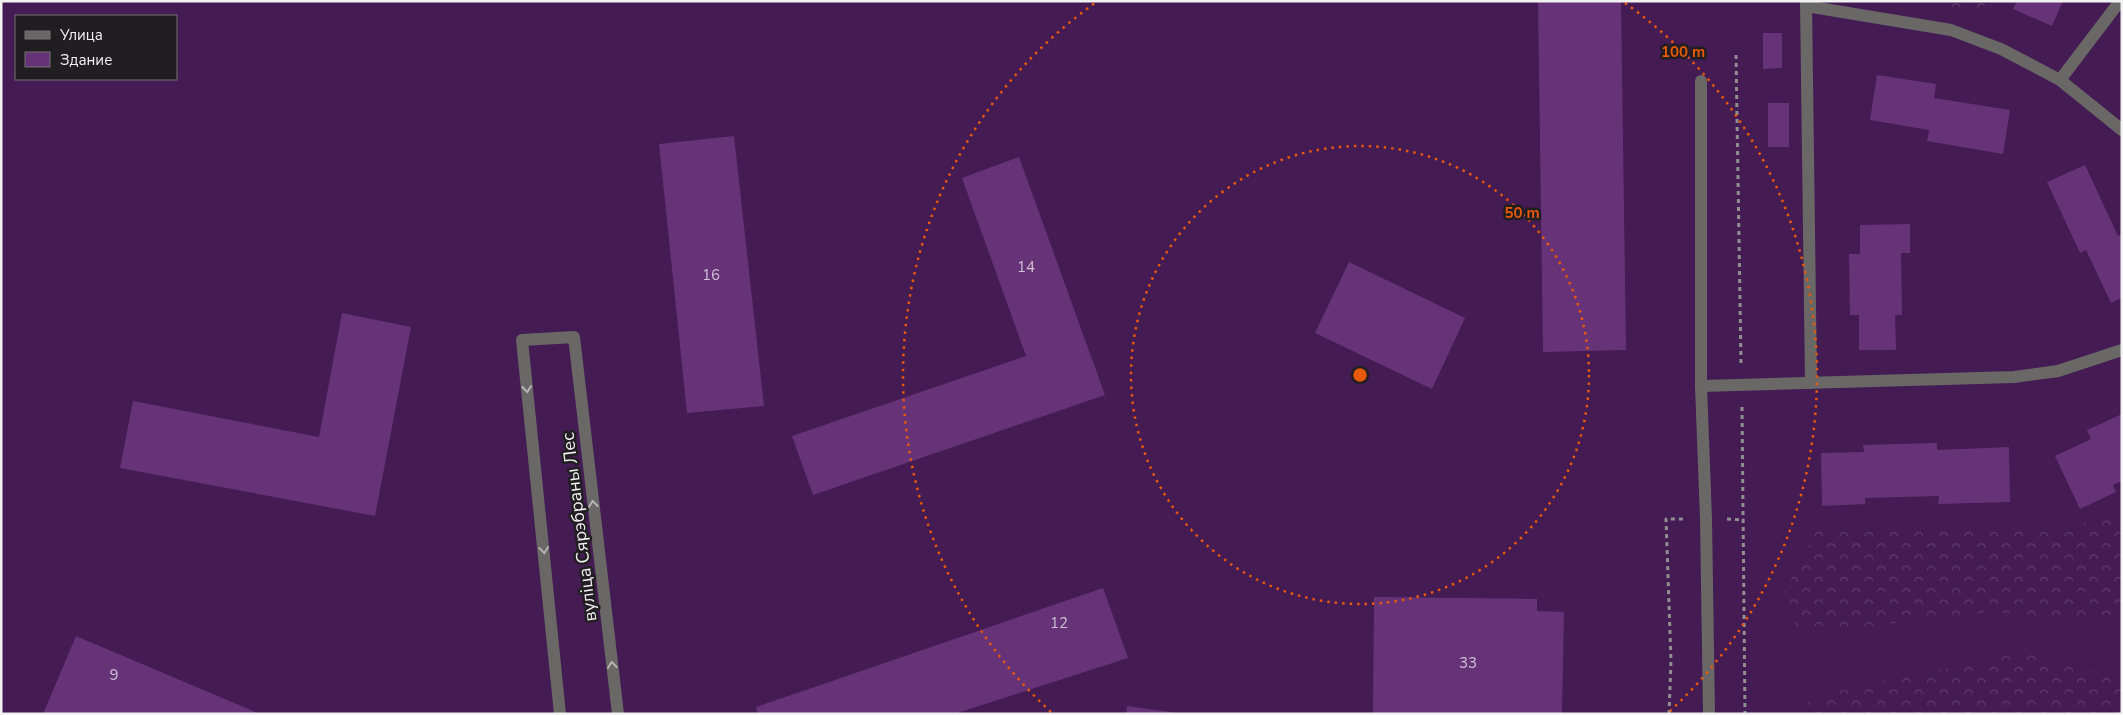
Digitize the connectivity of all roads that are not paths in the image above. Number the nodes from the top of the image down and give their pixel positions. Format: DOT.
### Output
graph roads {
  1 [pos="2120,1"];
  2 [pos="1806,3"];
  3 [pos="2060,80"];
  4 [pos="1701,81"];
  5 [pos="2122,130"];
  6 [pos="2122,350"];
  7 [pos="1811,383"];
  8 [pos="1701,386"];
  9 [pos="560,714"];
  10 [pos="618,714"];
  11 [pos="1709,714"];
  1 -- 3 [label="street"];
  2 -- 3 [label="street"];
  2 -- 7 [label="street"];
  3 -- 5 [label="street"];
  4 -- 8 [label="street"];
  6 -- 7 [label="street"];
  7 -- 8 [label="street"];
  8 -- 11 [label="street"];
  10 -- 9 [label="street, вуліца Сярэбраны Лес, one-way"];
}
